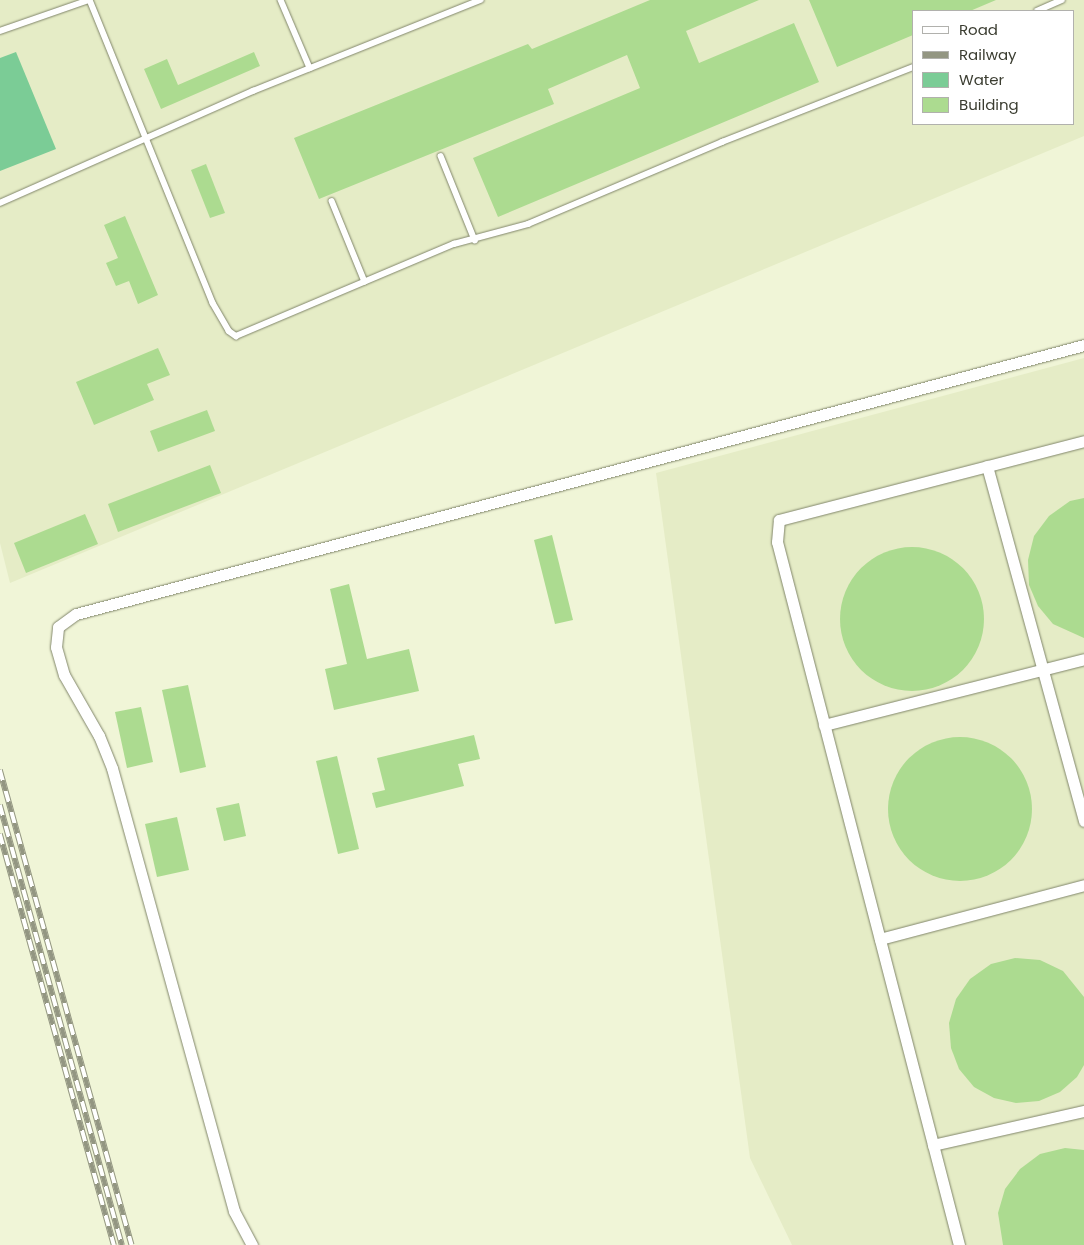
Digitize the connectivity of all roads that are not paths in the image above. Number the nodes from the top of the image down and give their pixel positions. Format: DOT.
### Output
graph roads {
  1 [pos="90,0"];
  2 [pos="281,0"];
  3 [pos="480,0"];
  4 [pos="1062,0"];
  5 [pos="1039,10"];
  6 [pos="0,31"];
  7 [pos="912,67"];
  8 [pos="310,68"];
  9 [pos="146,138"];
  10 [pos="441,156"];
  11 [pos="332,201"];
  12 [pos="0,203"];
  13 [pos="475,240"];
  14 [pos="365,282"];
  15 [pos="1084,345"];
  16 [pos="1084,441"];
  17 [pos="988,466"];
  18 [pos="1084,658"];
  19 [pos="1043,669"];
  20 [pos="824,725"];
  21 [pos="1084,821"];
  22 [pos="1084,885"];
  23 [pos="880,939"];
  24 [pos="1084,1111"];
  25 [pos="933,1145"];
  26 [pos="252,1245"];
  27 [pos="959,1245"];
  1 -- 6 [label="lane"];
  1 -- 9 [label="lane"];
  2 -- 8 [label="lane"];
  3 -- 8 [label="lane"];
  4 -- 5 [label="lane"];
  7 -- 13 [label="lane"];
  8 -- 9 [label="lane"];
  9 -- 12 [label="lane"];
  9 -- 14 [label="lane"];
  10 -- 13 [label="lane"];
  11 -- 14 [label="lane"];
  13 -- 14 [label="lane"];
  15 -- 26 [label="street"];
  16 -- 17 [label="street"];
  17 -- 19 [label="street"];
  17 -- 20 [label="street"];
  18 -- 19 [label="street"];
  19 -- 20 [label="street"];
  19 -- 21 [label="street"];
  20 -- 23 [label="street"];
  22 -- 23 [label="street"];
  23 -- 25 [label="street"];
  24 -- 25 [label="street"];
  25 -- 27 [label="street"];
}
